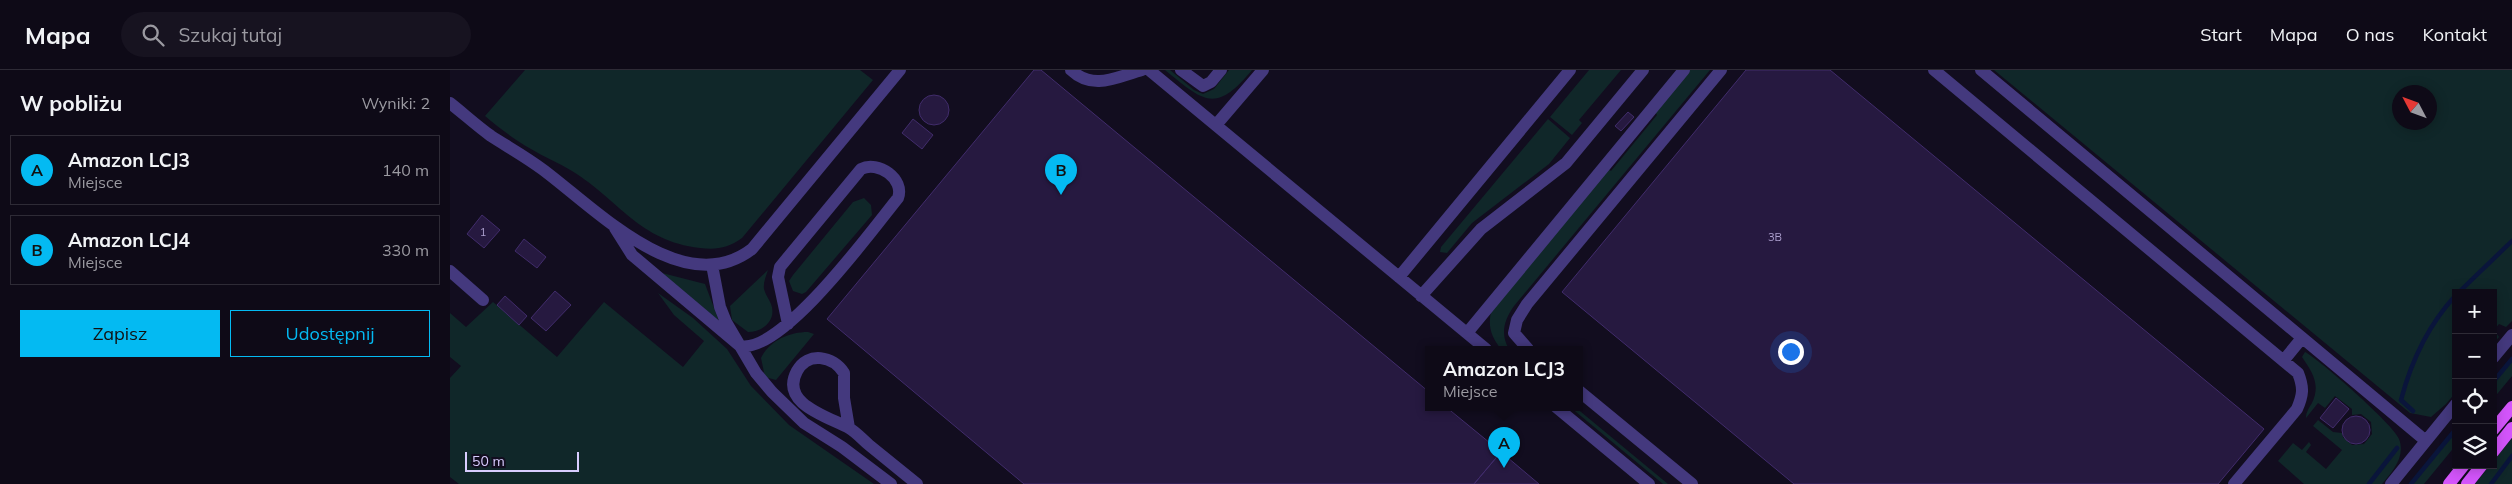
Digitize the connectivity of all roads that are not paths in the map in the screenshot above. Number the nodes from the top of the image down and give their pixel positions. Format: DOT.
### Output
graph roads {
  1 [pos="900,70"];
  2 [pos="1071,70"];
  3 [pos="1142,70"];
  4 [pos="1150,70"];
  5 [pos="1181,70"];
  6 [pos="1221,70"];
  7 [pos="1263,70"];
  8 [pos="1570,70"];
  9 [pos="1643,70"];
  10 [pos="1684,70"];
  11 [pos="1721,70"];
  12 [pos="1934,70"];
  13 [pos="1981,70"];
  14 [pos="450,102"];
  15 [pos="1216,125"];
  16 [pos="615,228"];
  17 [pos="712,265"];
  18 [pos="450,271"];
  19 [pos="1399,277"];
  20 [pos="1422,296"];
  21 [pos="483,300"];
  22 [pos="788,324"];
  23 [pos="1467,333"];
  24 [pos="2512,335"];
  25 [pos="2302,338"];
  26 [pos="740,346"];
  27 [pos="1482,346"];
  28 [pos="1525,346"];
  29 [pos="2497,353"];
  30 [pos="2284,360"];
  31 [pos="1583,394"];
  32 [pos="2512,406"];
  33 [pos="2452,409"];
  34 [pos="1561,411"];
  35 [pos="2497,425"];
  36 [pos="848,428"];
  37 [pos="2512,428"];
  38 [pos="2426,441"];
  39 [pos="2497,447"];
  40 [pos="2461,469"];
  41 [pos="2479,469"];
  42 [pos="891,484"];
  43 [pos="917,484"];
  44 [pos="1649,484"];
  45 [pos="1692,484"];
  46 [pos="2234,484"];
  47 [pos="2392,484"];
  48 [pos="2449,484"];
  49 [pos="2467,484"];
  1 -- 17 [label="street"];
  2 -- 3 [label="street"];
  4 -- 15 [label="street"];
  5 -- 6 [label="street"];
  7 -- 15 [label="street"];
  8 -- 19 [label="street"];
  9 -- 20 [label="street"];
  10 -- 23 [label="street"];
  11 -- 28 [label="street"];
  12 -- 30 [label="street"];
  13 -- 25 [label="street"];
  14 -- 16 [label="street"];
  15 -- 19 [label="street"];
  16 -- 17 [label="street"];
  16 -- 26 [label="street"];
  17 -- 26 [label="street"];
  18 -- 21 [label="street"];
  19 -- 20 [label="street"];
  20 -- 23 [label="street"];
  22 -- 22 [label="street"];
  22 -- 26 [label="street"];
  23 -- 27 [label="street"];
  24 -- 29 [label="street"];
  25 -- 30 [label="street"];
  25 -- 38 [label="street"];
  26 -- 42 [label="street"];
  30 -- 46 [label="street"];
  31 -- 45 [label="street"];
  32 -- 35 [label="main road"];
  33 -- 38 [label="street"];
  34 -- 44 [label="street"];
  36 -- 36 [label="street"];
  36 -- 43 [label="street"];
  37 -- 39 [label="main road"];
  38 -- 47 [label="street"];
  40 -- 48 [label="main road"];
  41 -- 49 [label="main road"];
}
